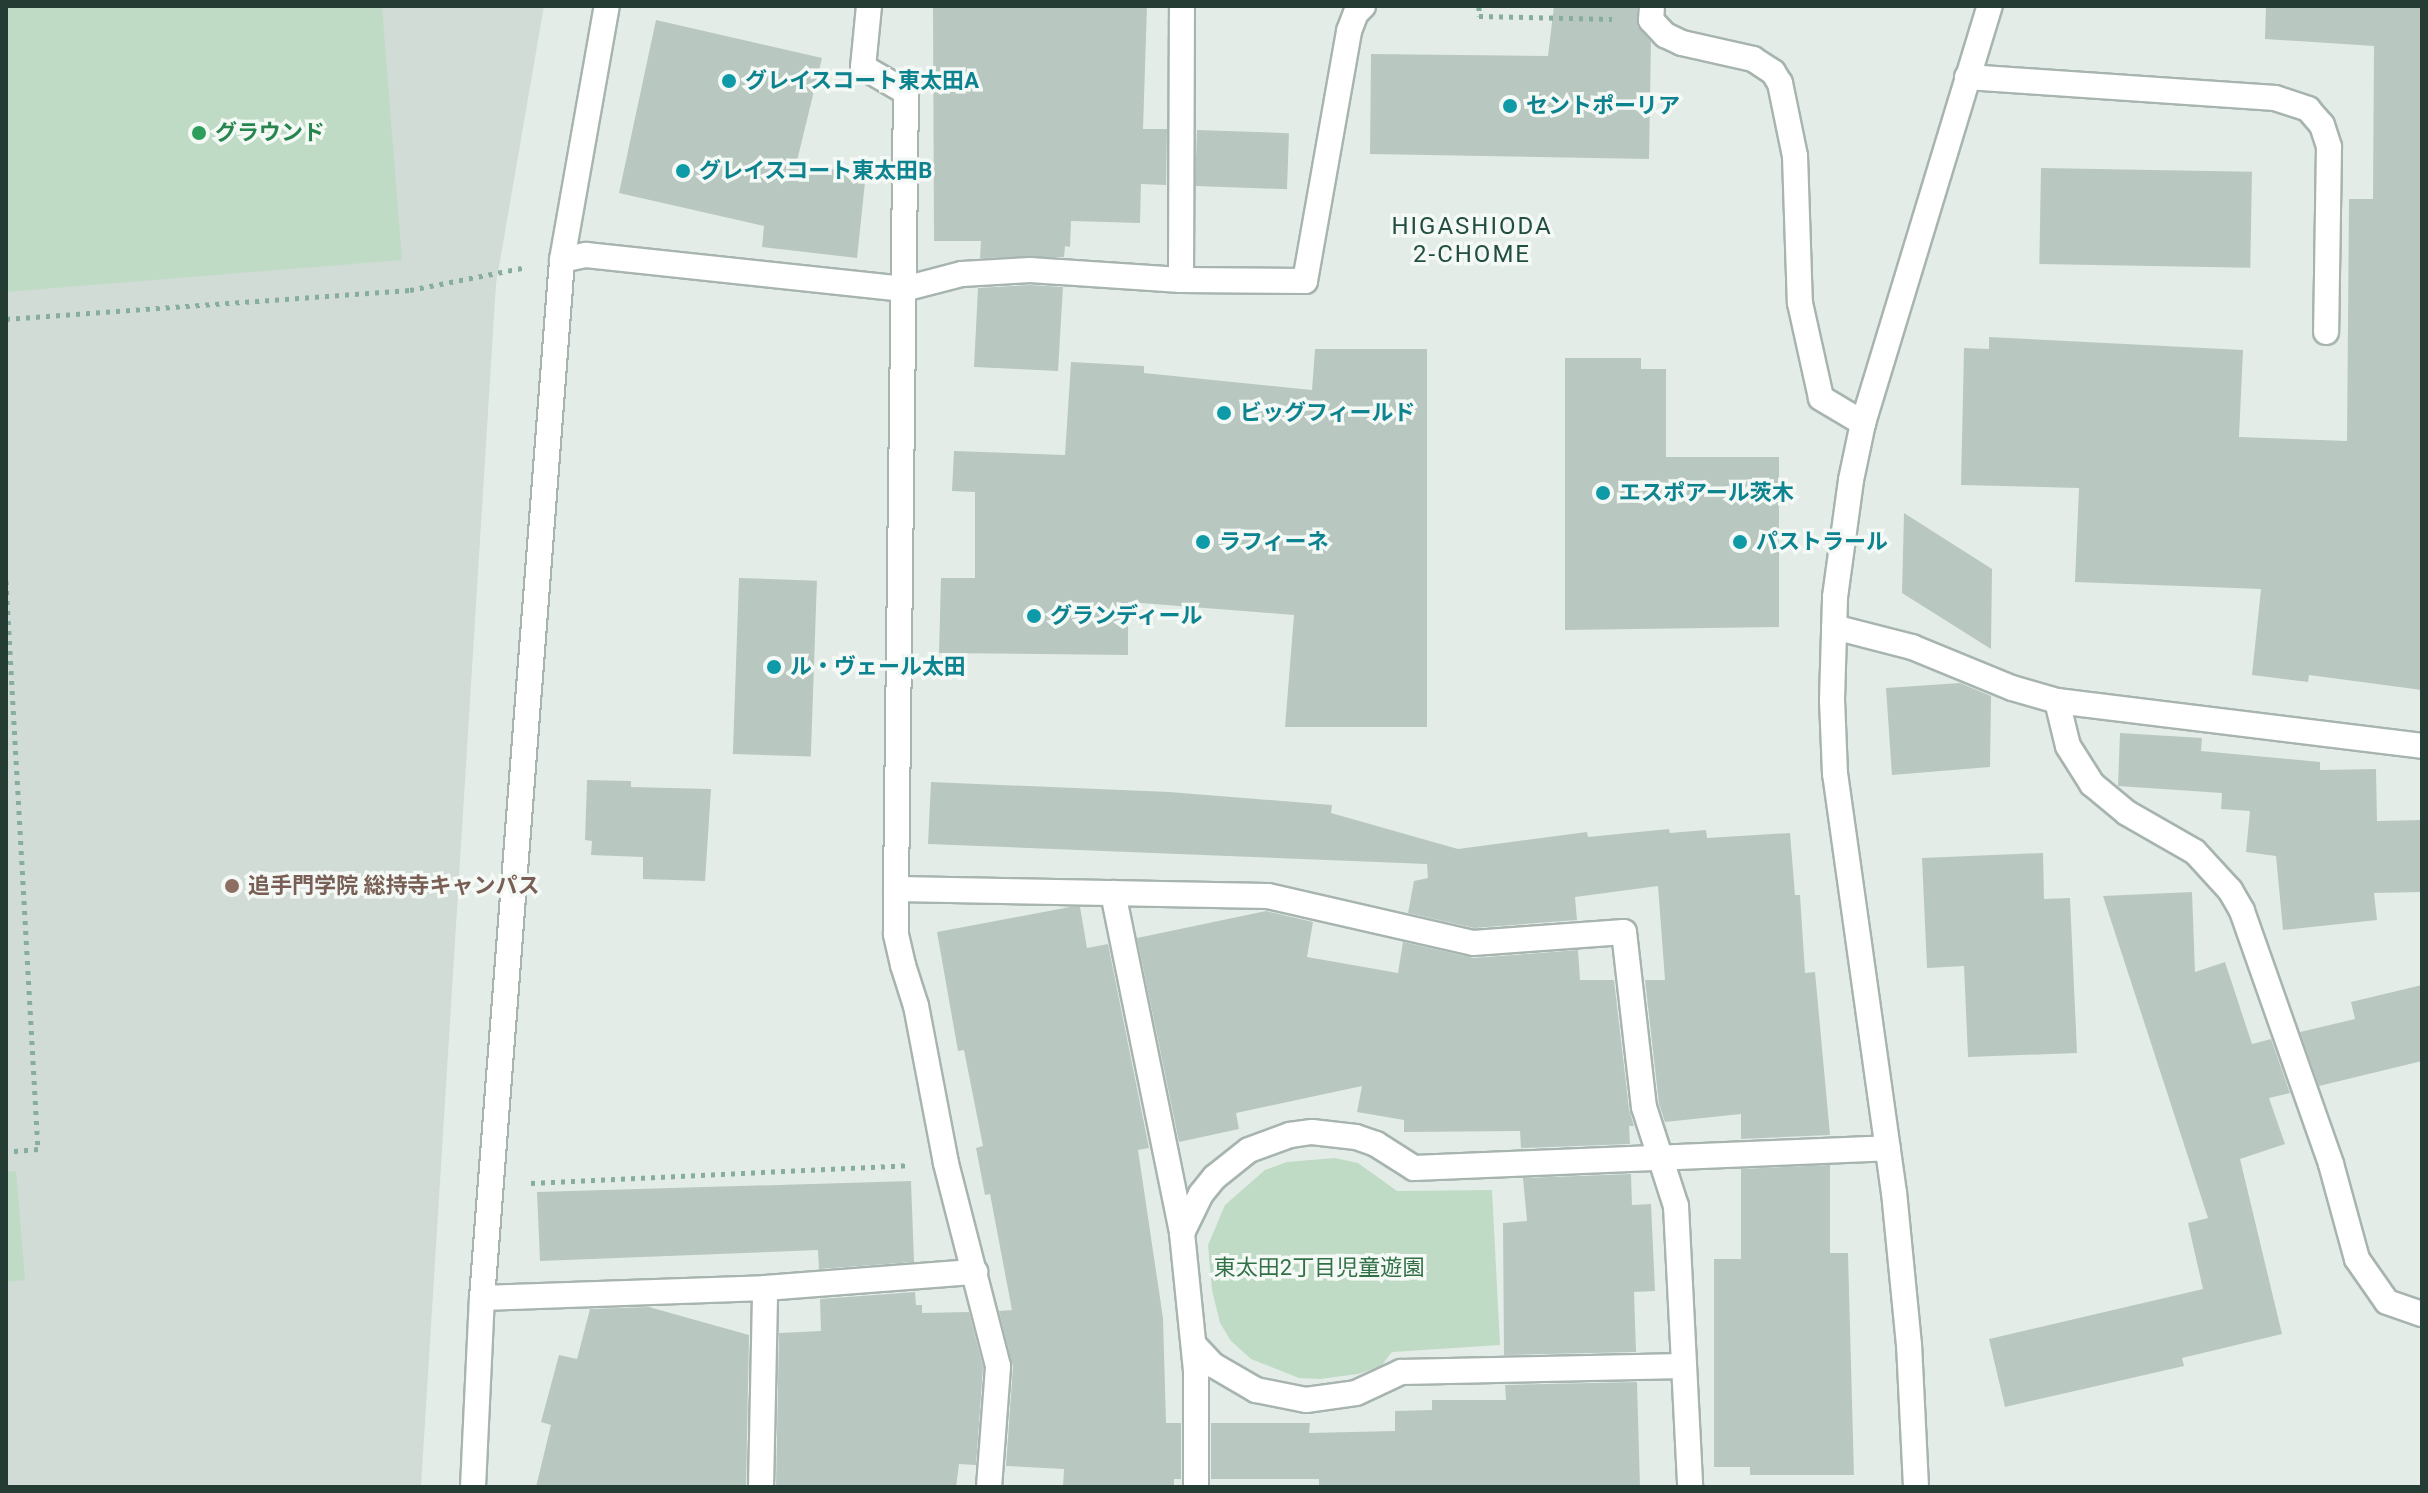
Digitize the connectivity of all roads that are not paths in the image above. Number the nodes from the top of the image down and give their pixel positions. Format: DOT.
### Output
graph roads {
  1 [pos="607,6"];
  2 [pos="869,6"];
  3 [pos="1182,6"];
  4 [pos="1363,6"];
  5 [pos="1990,6"];
  6 [pos="1651,13"];
  7 [pos="1967,77"];
  8 [pos="562,260"];
  9 [pos="1181,280"];
  10 [pos="904,289"];
  11 [pos="2326,332"];
  12 [pos="1863,423"];
  13 [pos="1834,627"];
  14 [pos="2057,701"];
  15 [pos="2422,746"];
  16 [pos="896,889"];
  17 [pos="1113,893"];
  18 [pos="1888,1148"];
  19 [pos="1660,1157"];
  20 [pos="1182,1233"];
  21 [pos="975,1272"];
  22 [pos="765,1288"];
  23 [pos="482,1298"];
  24 [pos="2422,1314"];
  25 [pos="1195,1346"];
  26 [pos="1684,1366"];
  27 [pos="473,1487"];
  28 [pos="761,1487"];
  29 [pos="989,1487"];
  30 [pos="1196,1487"];
  31 [pos="1690,1487"];
  32 [pos="1916,1487"];
  1 -- 8 [label="street"];
  2 -- 10 [label="street"];
  3 -- 9 [label="street"];
  4 -- 9 [label="street"];
  5 -- 7 [label="street"];
  6 -- 12 [label="street"];
  7 -- 11 [label="street"];
  7 -- 12 [label="street"];
  8 -- 10 [label="street"];
  8 -- 23 [label="street"];
  9 -- 10 [label="street"];
  10 -- 16 [label="street"];
  12 -- 13 [label="street"];
  13 -- 14 [label="street"];
  13 -- 18 [label="street"];
  14 -- 15 [label="street"];
  14 -- 24 [label="street"];
  16 -- 17 [label="street"];
  16 -- 21 [label="street"];
  17 -- 19 [label="street"];
  17 -- 20 [label="street"];
  18 -- 19 [label="street"];
  18 -- 32 [label="street"];
  19 -- 20 [label="street"];
  19 -- 26 [label="street"];
  20 -- 25 [label="street"];
  21 -- 22 [label="street"];
  21 -- 29 [label="street"];
  22 -- 23 [label="street"];
  22 -- 28 [label="street"];
  23 -- 27 [label="street"];
  25 -- 26 [label="street"];
  25 -- 30 [label="street"];
  26 -- 31 [label="street"];
}
